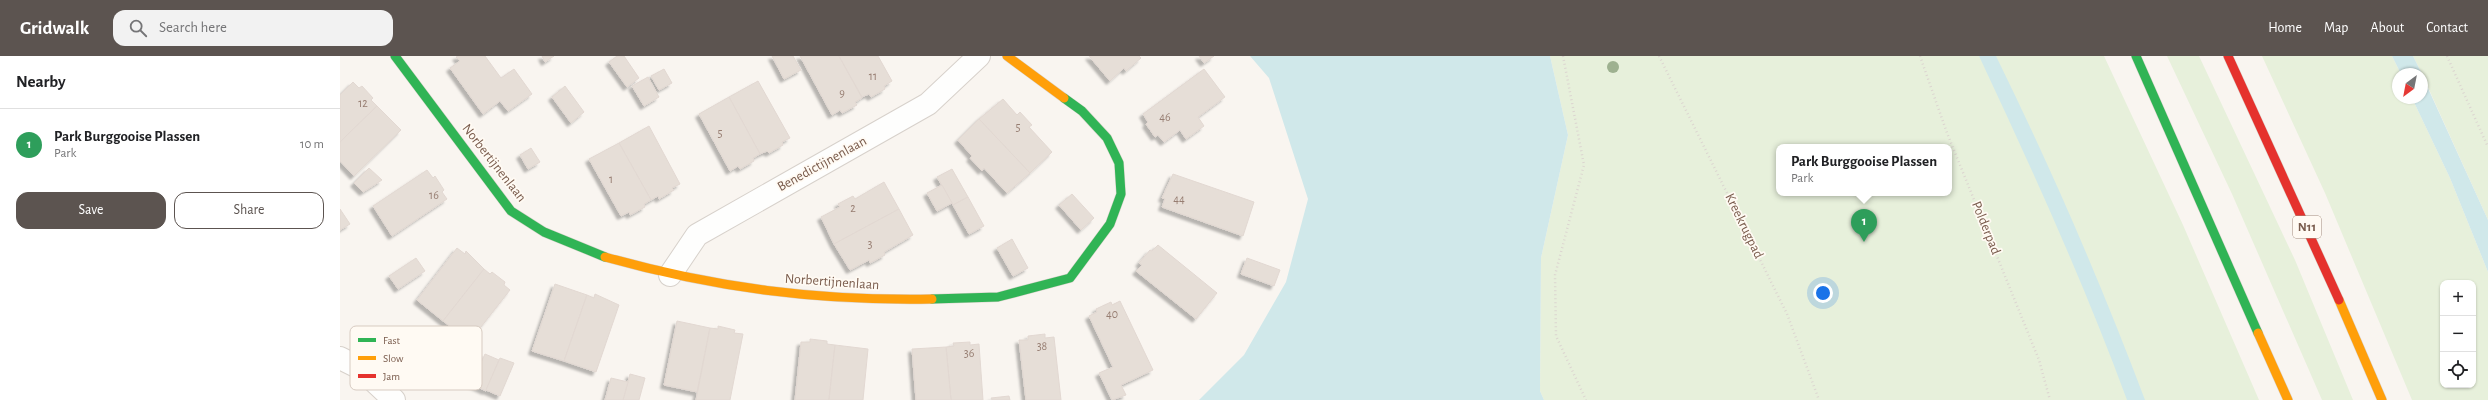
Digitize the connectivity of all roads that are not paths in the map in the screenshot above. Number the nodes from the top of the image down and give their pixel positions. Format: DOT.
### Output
graph roads {
  1 [pos="394,56"];
  2 [pos="979,56"];
  3 [pos="1007,56"];
  4 [pos="2136,56"];
  5 [pos="2228,56"];
  6 [pos="670,275"];
  7 [pos="340,358"];
  8 [pos="350,363"];
  9 [pos="383,390"];
  10 [pos="393,399"];
  11 [pos="2288,400"];
  12 [pos="2382,400"];
  1 -- 6 [label="main road, Norbertijnenlaan"];
  2 -- 6 [label="street, Benedictijnenlaan"];
  3 -- 6 [label="main road, Norbertijnenlaan"];
  4 -- 11 [label="main road"];
  5 -- 12 [label="main road, N11"];
  7 -- 8 [label="street"];
  9 -- 10 [label="street"];
}
